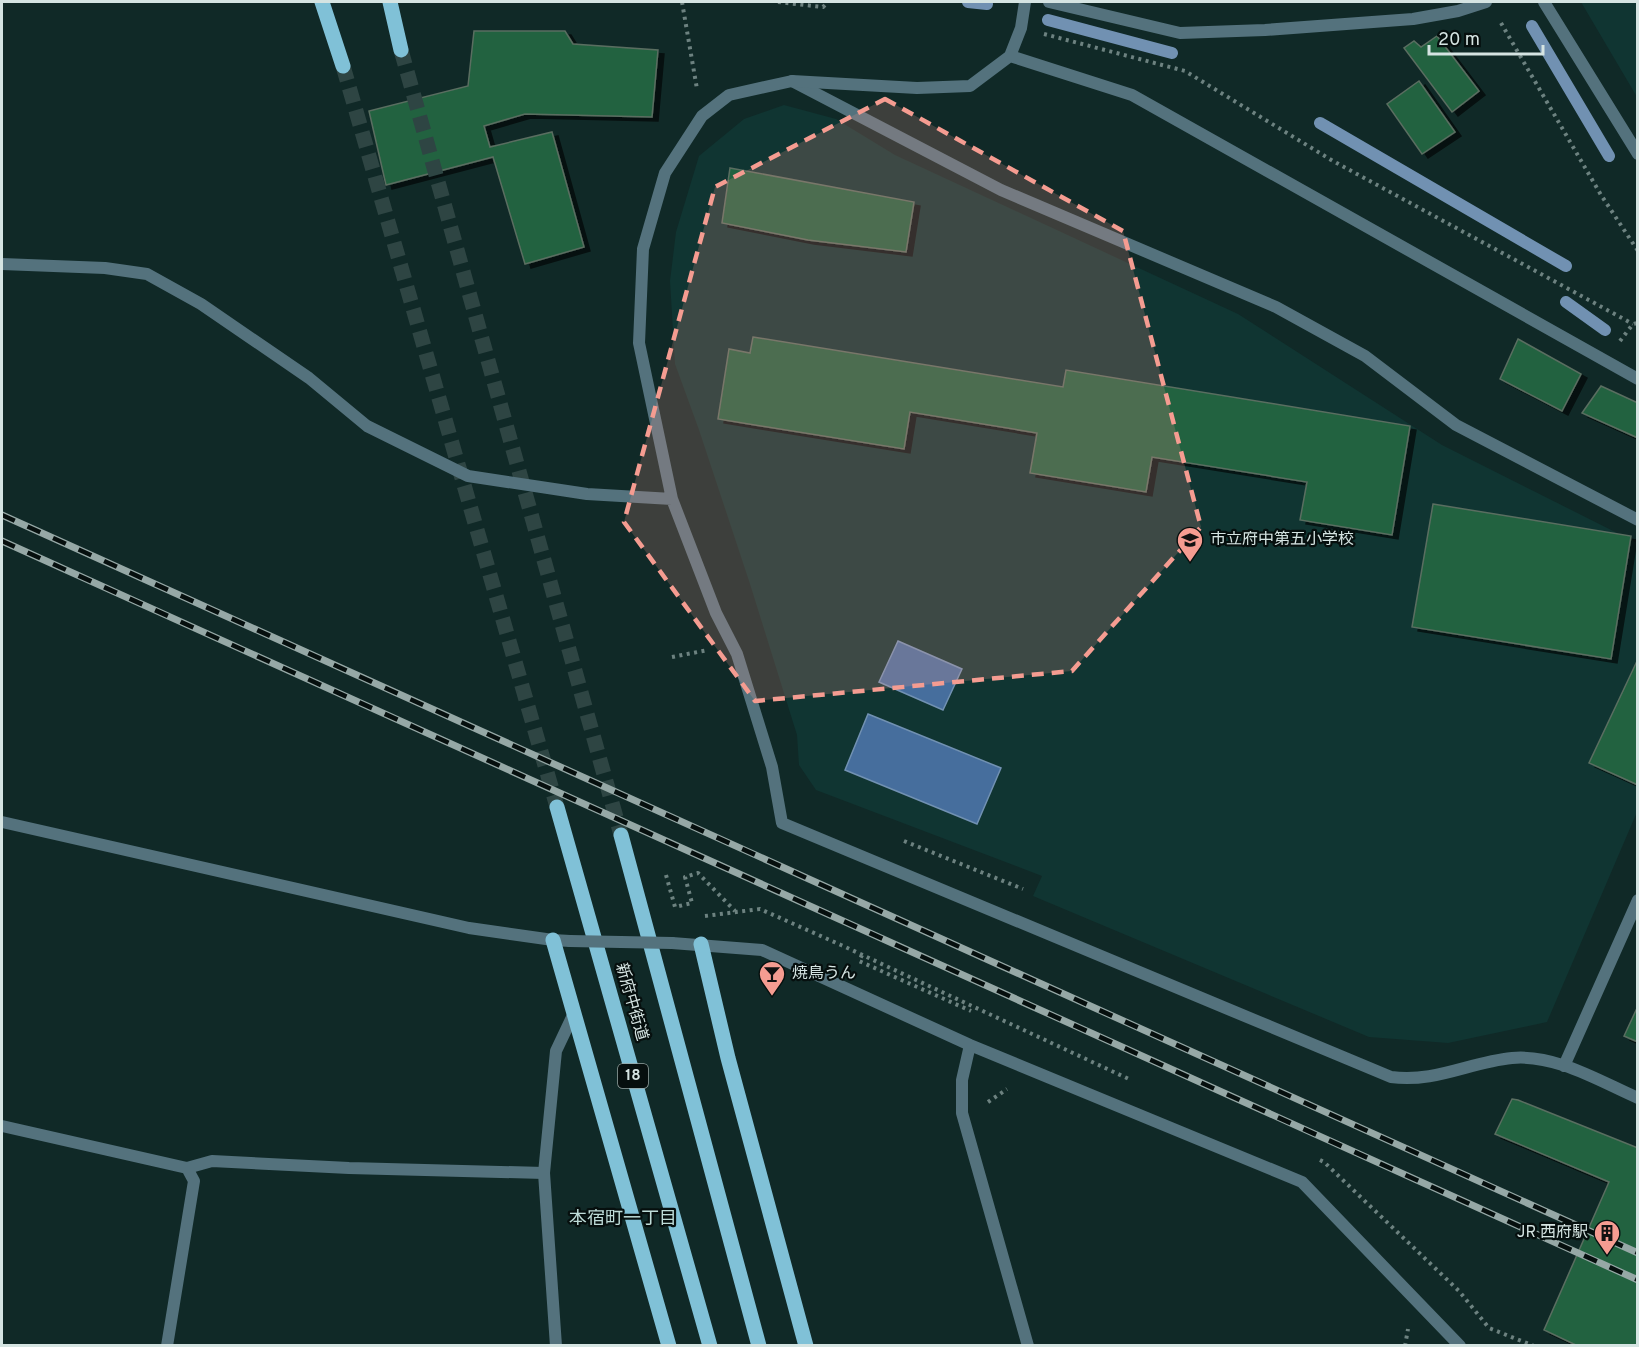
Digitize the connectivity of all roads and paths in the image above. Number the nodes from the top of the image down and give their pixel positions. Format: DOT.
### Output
graph roads {
  1 [pos="322,2"];
  2 [pos="390,2"];
  3 [pos="682,2"];
  4 [pos="778,2"];
  5 [pos="828,2"];
  6 [pos="1025,2"];
  7 [pos="1049,2"];
  8 [pos="1486,2"];
  9 [pos="1544,2"];
  10 [pos="1500,21"];
  11 [pos="1021,28"];
  12 [pos="401,50"];
  13 [pos="1010,56"];
  14 [pos="343,66"];
  15 [pos="792,81"];
  16 [pos="702,116"];
  17 [pos="1638,154"];
  18 [pos="1638,251"];
  19 [pos="2,264"];
  20 [pos="1632,324"];
  21 [pos="1638,379"];
  22 [pos="672,498"];
  23 [pos="1638,520"];
  24 [pos="732,644"];
  25 [pos="672,657"];
  26 [pos="557,807"];
  27 [pos="2,822"];
  28 [pos="621,835"];
  29 [pos="904,841"];
  30 [pos="666,875"];
  31 [pos="1023,889"];
  32 [pos="1638,900"];
  33 [pos="735,912"];
  34 [pos="553,940"];
  35 [pos="701,944"];
  36 [pos="862,955"];
  37 [pos="971,1011"];
  38 [pos="574,1013"];
  39 [pos="970,1046"];
  40 [pos="1564,1066"];
  41 [pos="1017,1094"];
  42 [pos="1638,1098"];
  43 [pos="987,1103"];
  44 [pos="2,1126"];
  45 [pos="187,1168"];
  46 [pos="543,1173"];
  47 [pos="1409,1326"];
  48 [pos="167,1346"];
  49 [pos="556,1346"];
  50 [pos="669,1346"];
  51 [pos="710,1346"];
  52 [pos="759,1346"];
  53 [pos="806,1346"];
  54 [pos="1028,1346"];
  55 [pos="1405,1346"];
  56 [pos="1461,1346"];
  1 -- 14 [label="main road"];
  2 -- 12 [label="main road"];
  3 -- 16 [label="path"];
  4 -- 5 [label="path"];
  6 -- 11 [label="street"];
  7 -- 8 [label="street"];
  9 -- 17 [label="street"];
  10 -- 18 [label="path"];
  11 -- 13 [label="street"];
  11 -- 20 [label="path"];
  13 -- 15 [label="street"];
  13 -- 21 [label="street"];
  15 -- 16 [label="street"];
  15 -- 23 [label="street"];
  16 -- 22 [label="street"];
  19 -- 22 [label="street"];
  22 -- 24 [label="street"];
  24 -- 25 [label="path"];
  24 -- 40 [label="street"];
  26 -- 51 [label="main road, 新府中街道 / 18"];
  27 -- 34 [label="street"];
  28 -- 52 [label="main road, 新府中街道"];
  29 -- 31 [label="path"];
  30 -- 33 [label="path"];
  32 -- 40 [label="street"];
  34 -- 35 [label="street, bridge"];
  34 -- 38 [label="main road"];
  35 -- 39 [label="street"];
  35 -- 53 [label="main road"];
  36 -- 37 [label="path"];
  38 -- 46 [label="street"];
  38 -- 50 [label="main road"];
  39 -- 54 [label="street"];
  39 -- 56 [label="street"];
  40 -- 42 [label="street"];
  41 -- 43 [label="path"];
  44 -- 45 [label="street"];
  45 -- 46 [label="street"];
  45 -- 48 [label="street"];
  46 -- 49 [label="street"];
  47 -- 55 [label="path"];
}
